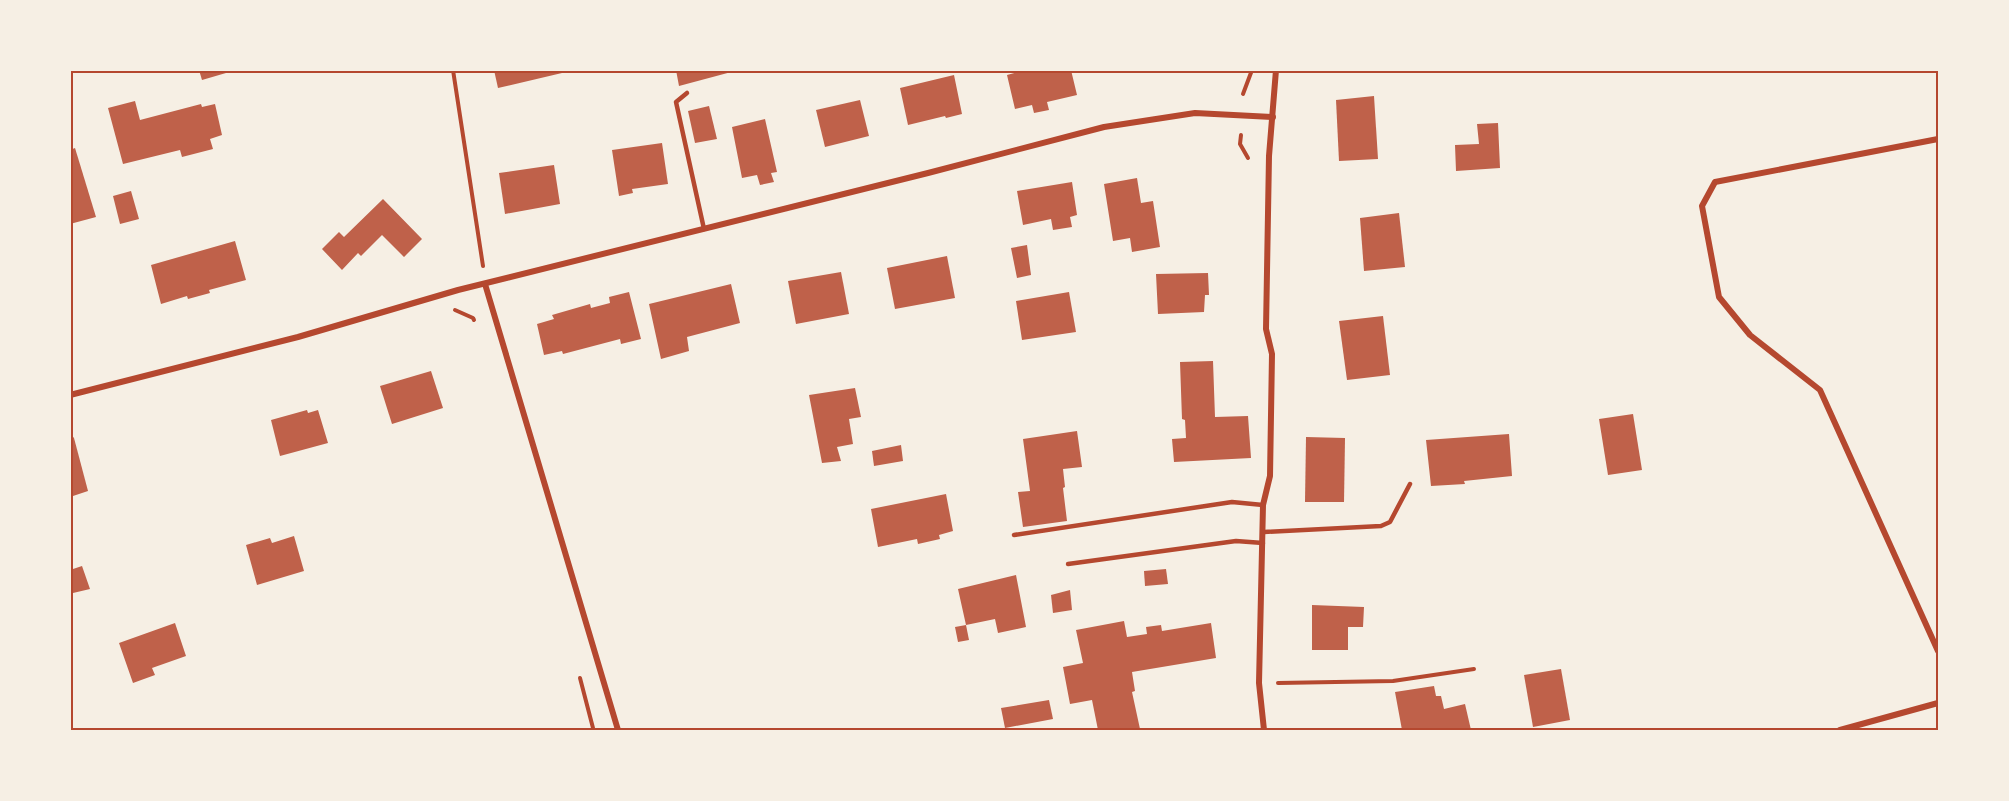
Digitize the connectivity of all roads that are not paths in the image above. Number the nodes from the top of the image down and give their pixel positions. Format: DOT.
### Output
graph roads {
  1 [pos="1276,70"];
  2 [pos="687,93"];
  3 [pos="1272,117"];
  4 [pos="1938,139"];
  5 [pos="704,229"];
  6 [pos="485,284"];
  7 [pos="70,395"];
  8 [pos="1410,484"];
  9 [pos="1263,505"];
  10 [pos="1264,532"];
  11 [pos="1014,535"];
  12 [pos="1263,543"];
  13 [pos="1068,564"];
  14 [pos="1938,651"];
  15 [pos="1938,703"];
  16 [pos="618,730"];
  17 [pos="1264,730"];
  18 [pos="1840,730"];
  1 -- 3 [label="street"];
  2 -- 5 [label="lane"];
  3 -- 5 [label="street"];
  3 -- 9 [label="street"];
  4 -- 14 [label="street"];
  5 -- 6 [label="street"];
  6 -- 7 [label="street"];
  6 -- 16 [label="street"];
  8 -- 10 [label="lane"];
  9 -- 10 [label="street"];
  9 -- 11 [label="lane"];
  10 -- 12 [label="street"];
  12 -- 13 [label="lane"];
  12 -- 17 [label="street"];
  15 -- 18 [label="street"];
}
